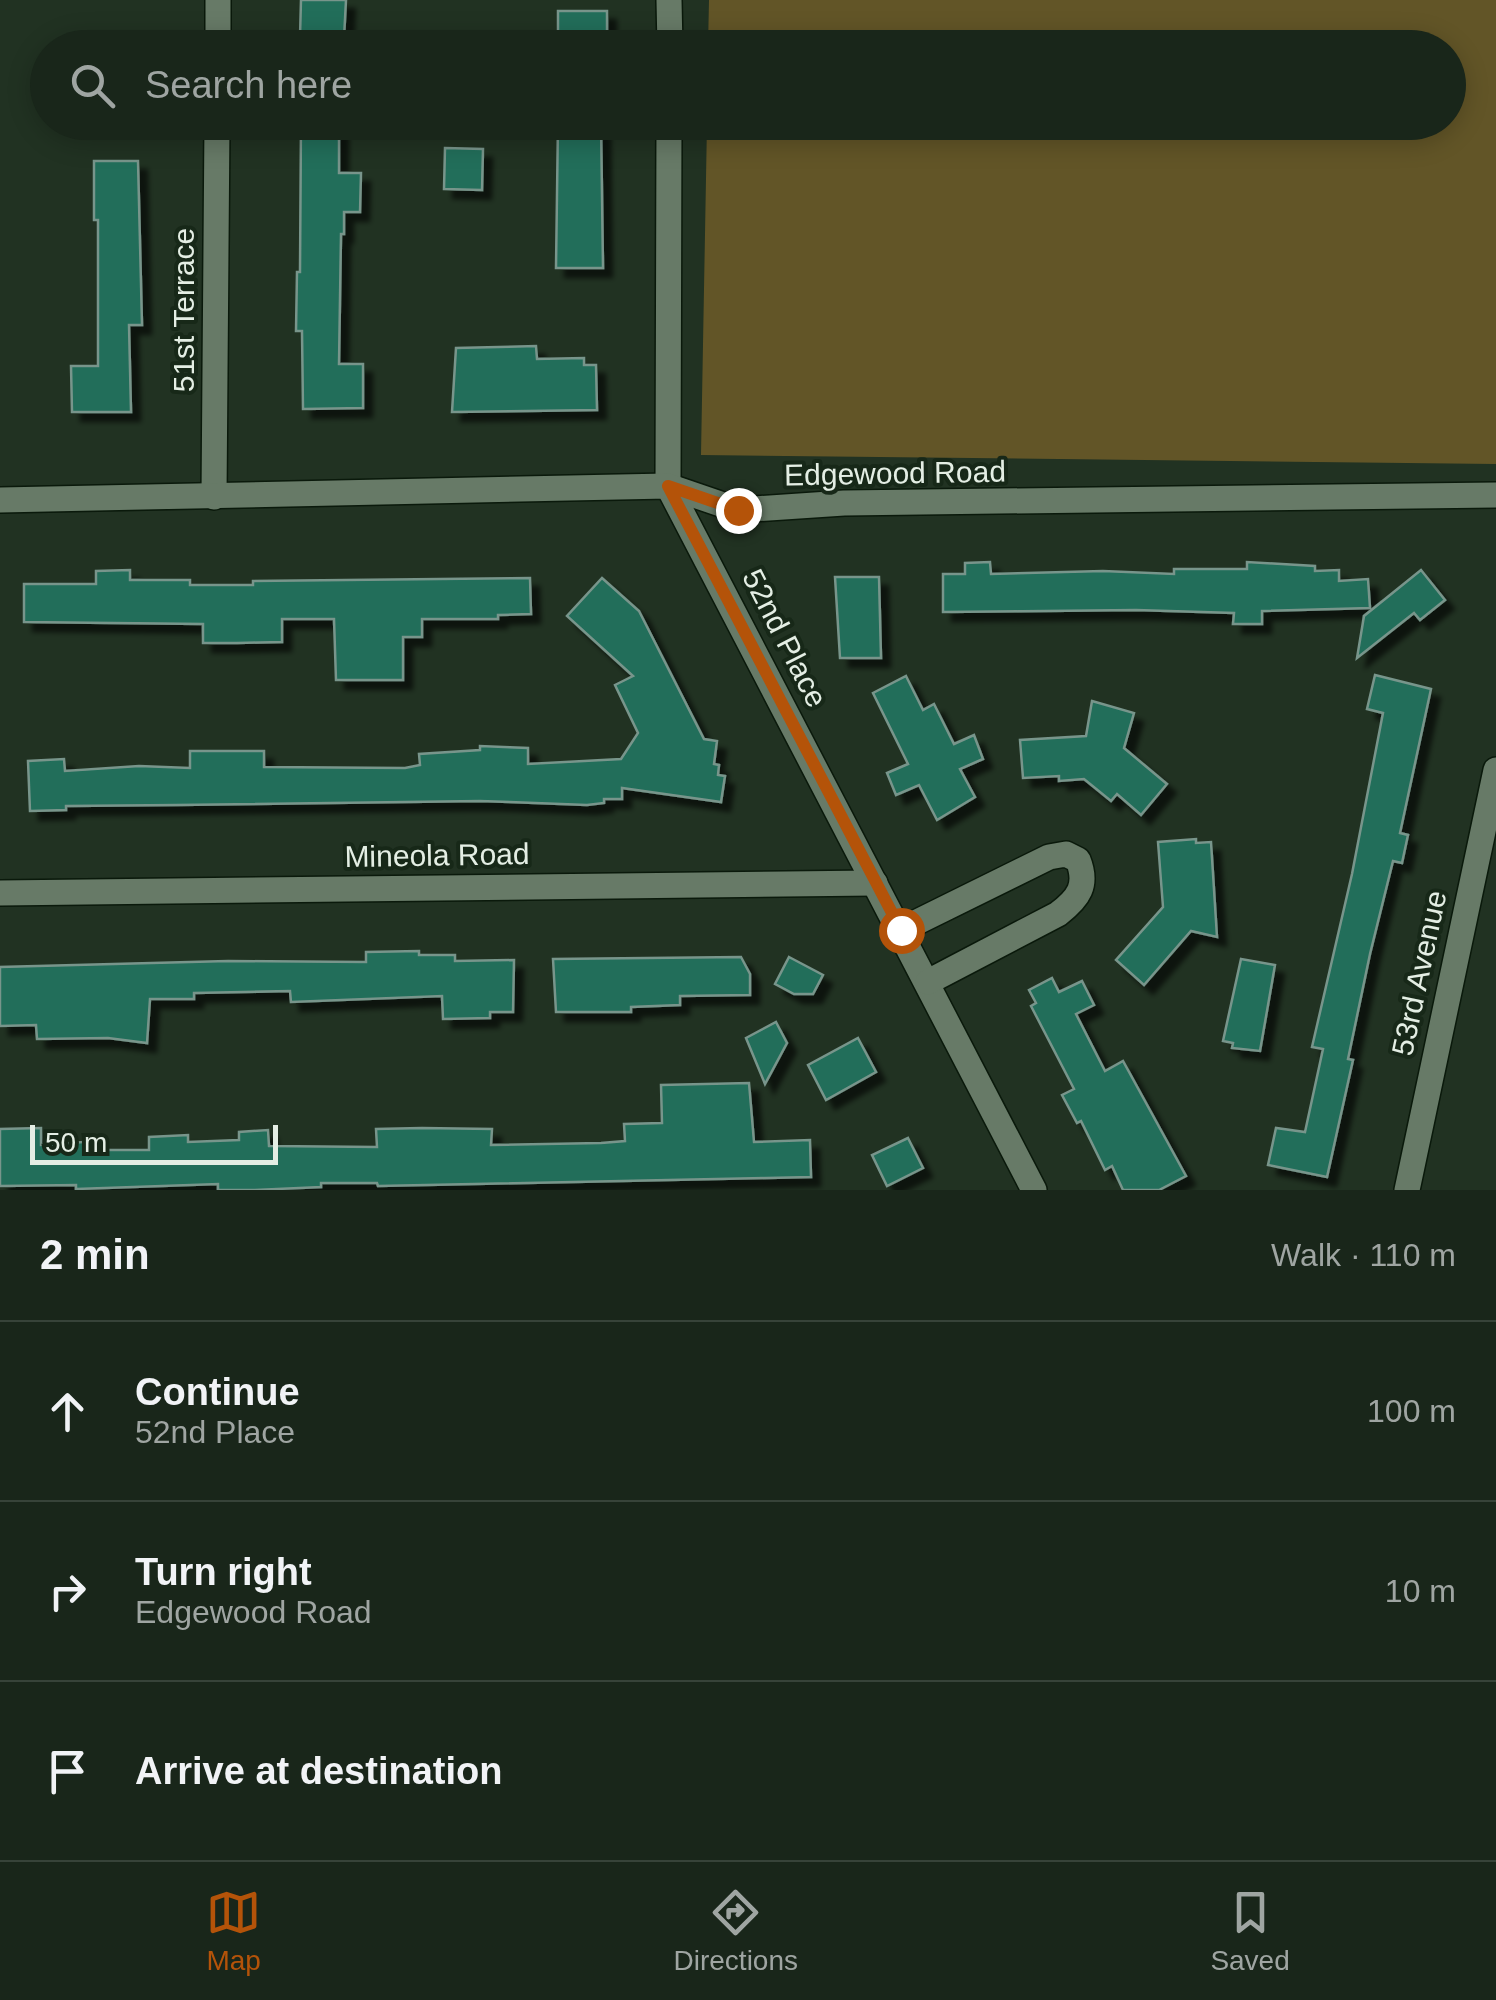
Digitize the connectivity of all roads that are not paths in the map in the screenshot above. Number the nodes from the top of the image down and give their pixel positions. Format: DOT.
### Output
graph roads {
  1 [pos="218,0"];
  2 [pos="669,0"];
  3 [pos="218,30"];
  4 [pos="670,30"];
  5 [pos="217,140"];
  6 [pos="670,140"];
  7 [pos="668,486"];
  8 [pos="1496,495"];
  9 [pos="214,497"];
  10 [pos="0,500"];
  11 [pos="1496,770"];
  12 [pos="876,883"];
  13 [pos="0,893"];
  14 [pos="901,930"];
  15 [pos="928,982"];
  16 [pos="1034,1190"];
  17 [pos="1406,1190"];
  1 -- 3 [label="street"];
  2 -- 4 [label="street"];
  5 -- 9 [label="street, 51st Terrace"];
  6 -- 7 [label="street, 52nd Place"];
  7 -- 8 [label="street, Edgewood Road"];
  7 -- 9 [label="street, Edgewood Road"];
  7 -- 12 [label="street, 52nd Place"];
  9 -- 10 [label="street, Edgewood Road"];
  11 -- 17 [label="street, 53rd Avenue"];
  12 -- 13 [label="street, Mineola Road"];
  12 -- 14 [label="street, 52nd Place"];
  14 -- 15 [label="street, 52nd Place"];
  14 -- 15 [label="street"];
  15 -- 16 [label="street, 52nd Place"];
}
